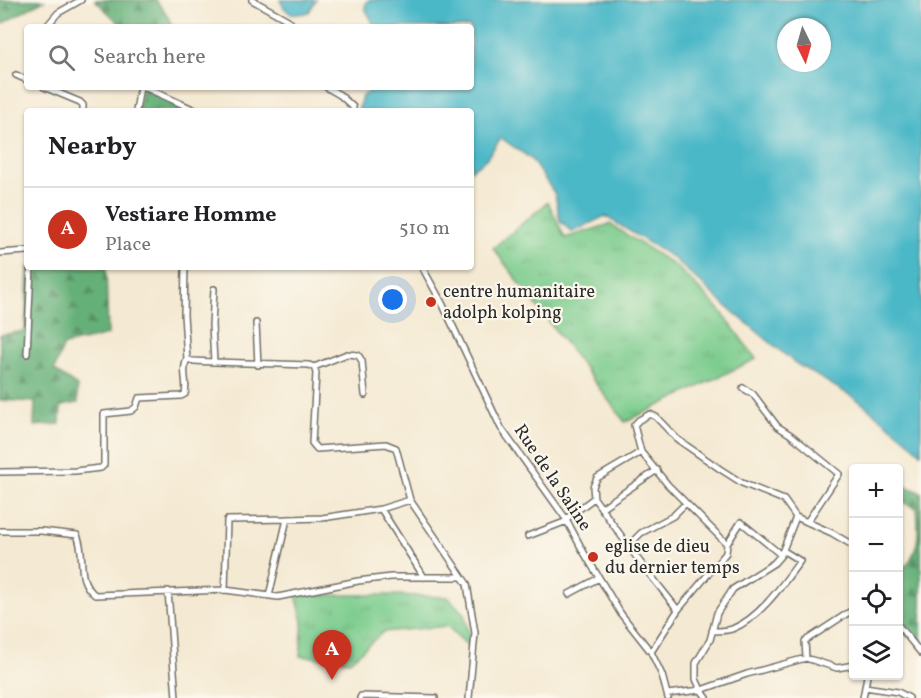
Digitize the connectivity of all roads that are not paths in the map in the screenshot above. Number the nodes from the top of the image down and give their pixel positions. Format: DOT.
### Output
graph roads {
  1 [pos="81,0"];
  2 [pos="252,0"];
  3 [pos="49,24"];
  4 [pos="291,24"];
  5 [pos="16,75"];
  6 [pos="24,79"];
  7 [pos="51,90"];
  8 [pos="141,90"];
  9 [pos="149,90"];
  10 [pos="331,90"];
  11 [pos="83,108"];
  12 [pos="137,108"];
  13 [pos="190,108"];
  14 [pos="353,108"];
  15 [pos="24,251"];
  16 [pos="0,254"];
  17 [pos="31,270"];
  18 [pos="184,270"];
  19 [pos="424,270"];
  20 [pos="214,289"];
  21 [pos="256,323"];
  22 [pos="27,354"];
  23 [pos="187,359"];
  24 [pos="214,362"];
  25 [pos="258,365"];
  26 [pos="314,368"];
  27 [pos="743,388"];
  28 [pos="365,395"];
  29 [pos="640,452"];
  30 [pos="657,470"];
  31 [pos="0,472"];
  32 [pos="594,498"];
  33 [pos="410,500"];
  34 [pos="686,502"];
  35 [pos="601,508"];
  36 [pos="381,509"];
  37 [pos="796,517"];
  38 [pos="287,519"];
  39 [pos="567,520"];
  40 [pos="807,522"];
  41 [pos="0,531"];
  42 [pos="528,536"];
  43 [pos="849,543"];
  44 [pos="727,544"];
  45 [pos="628,546"];
  46 [pos="782,553"];
  47 [pos="424,577"];
  48 [pos="462,577"];
  49 [pos="599,579"];
  50 [pos="225,590"];
  51 [pos="168,591"];
  52 [pos="569,594"];
  53 [pos="269,596"];
  54 [pos="678,610"];
  55 [pos="849,612"];
  56 [pos="899,626"];
  57 [pos="712,631"];
  58 [pos="651,651"];
  59 [pos="921,652"];
  60 [pos="806,658"];
  61 [pos="849,666"];
  62 [pos="866,680"];
  63 [pos="865,687"];
  64 [pos="701,690"];
  65 [pos="668,696"];
  66 [pos="176,698"];
  67 [pos="360,698"];
  68 [pos="435,698"];
  69 [pos="469,698"];
  70 [pos="707,698"];
  71 [pos="863,698"];
  72 [pos="909,698"];
  1 -- 3 [label="street"];
  2 -- 4 [label="street"];
  5 -- 6 [label="street"];
  7 -- 11 [label="street"];
  8 -- 12 [label="street"];
  9 -- 13 [label="street"];
  10 -- 14 [label="street"];
  15 -- 16 [label="street"];
  17 -- 22 [label="street"];
  18 -- 23 [label="street"];
  19 -- 39 [label="street, Rue de la Saline"];
  20 -- 24 [label="street"];
  21 -- 25 [label="street"];
  23 -- 24 [label="street"];
  23 -- 31 [label="street"];
  24 -- 25 [label="street"];
  25 -- 26 [label="street"];
  26 -- 28 [label="street"];
  26 -- 33 [label="street"];
  27 -- 40 [label="street"];
  29 -- 30 [label="street"];
  29 -- 32 [label="street"];
  29 -- 37 [label="street"];
  30 -- 34 [label="street"];
  30 -- 35 [label="street"];
  32 -- 35 [label="street"];
  32 -- 39 [label="street"];
  33 -- 36 [label="street"];
  33 -- 48 [label="street"];
  34 -- 44 [label="street"];
  34 -- 45 [label="street"];
  35 -- 45 [label="street"];
  36 -- 38 [label="street"];
  36 -- 47 [label="street"];
  37 -- 40 [label="street"];
  37 -- 46 [label="street"];
  38 -- 50 [label="street"];
  38 -- 53 [label="street"];
  39 -- 42 [label="street"];
  39 -- 49 [label="street, Rue de la Saline"];
  40 -- 43 [label="street"];
  41 -- 51 [label="street"];
  44 -- 46 [label="street"];
  44 -- 54 [label="street"];
  45 -- 54 [label="street"];
  46 -- 57 [label="street"];
  46 -- 57 [label="street"];
  47 -- 48 [label="street"];
  47 -- 53 [label="street"];
  48 -- 69 [label="street"];
  49 -- 52 [label="street"];
  49 -- 58 [label="street, Rue de la Saline"];
  50 -- 51 [label="street"];
  50 -- 53 [label="street"];
  51 -- 66 [label="street"];
  54 -- 58 [label="street"];
  55 -- 60 [label="street"];
  56 -- 59 [label="street"];
  57 -- 64 [label="street"];
  58 -- 65 [label="street, Rue de la Saline"];
  60 -- 61 [label="street"];
  60 -- 64 [label="street"];
  62 -- 63 [label="street"];
  63 -- 71 [label="street"];
  63 -- 72 [label="street"];
  64 -- 65 [label="street"];
  64 -- 70 [label="street"];
  67 -- 68 [label="street"];
}
